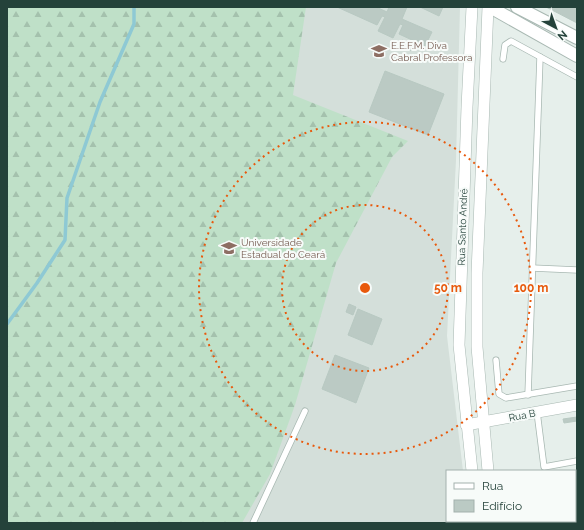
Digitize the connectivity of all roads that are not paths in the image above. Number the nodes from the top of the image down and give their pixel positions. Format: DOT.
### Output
graph roads {
  1 [pos="472,7"];
  2 [pos="489,7"];
  3 [pos="517,7"];
  4 [pos="577,38"];
  5 [pos="577,56"];
  6 [pos="540,57"];
  7 [pos="503,60"];
  8 [pos="577,77"];
  9 [pos="532,268"];
  10 [pos="577,270"];
  11 [pos="496,360"];
  12 [pos="577,386"];
  13 [pos="528,395"];
  14 [pos="577,405"];
  15 [pos="305,411"];
  16 [pos="537,412"];
  17 [pos="484,423"];
  18 [pos="466,424"];
  19 [pos="577,461"];
  20 [pos="544,469"];
  21 [pos="472,470"];
  22 [pos="488,470"];
  23 [pos="253,523"];
  1 -- 18 [label="street, Rua Santo André"];
  2 -- 5 [label="street"];
  2 -- 17 [label="street, Rua Santo André"];
  3 -- 4 [label="street"];
  6 -- 7 [label="lane"];
  6 -- 8 [label="lane"];
  6 -- 9 [label="lane"];
  9 -- 10 [label="lane"];
  9 -- 13 [label="lane"];
  11 -- 13 [label="lane"];
  12 -- 13 [label="lane"];
  14 -- 16 [label="street, Rua B"];
  15 -- 23 [label="lane"];
  16 -- 17 [label="street, Rua B"];
  16 -- 20 [label="lane"];
  17 -- 18 [label="street, Rua B"];
  17 -- 22 [label="street, Rua Santo André"];
  18 -- 21 [label="street, Rua Santo André"];
  19 -- 20 [label="lane"];
}
